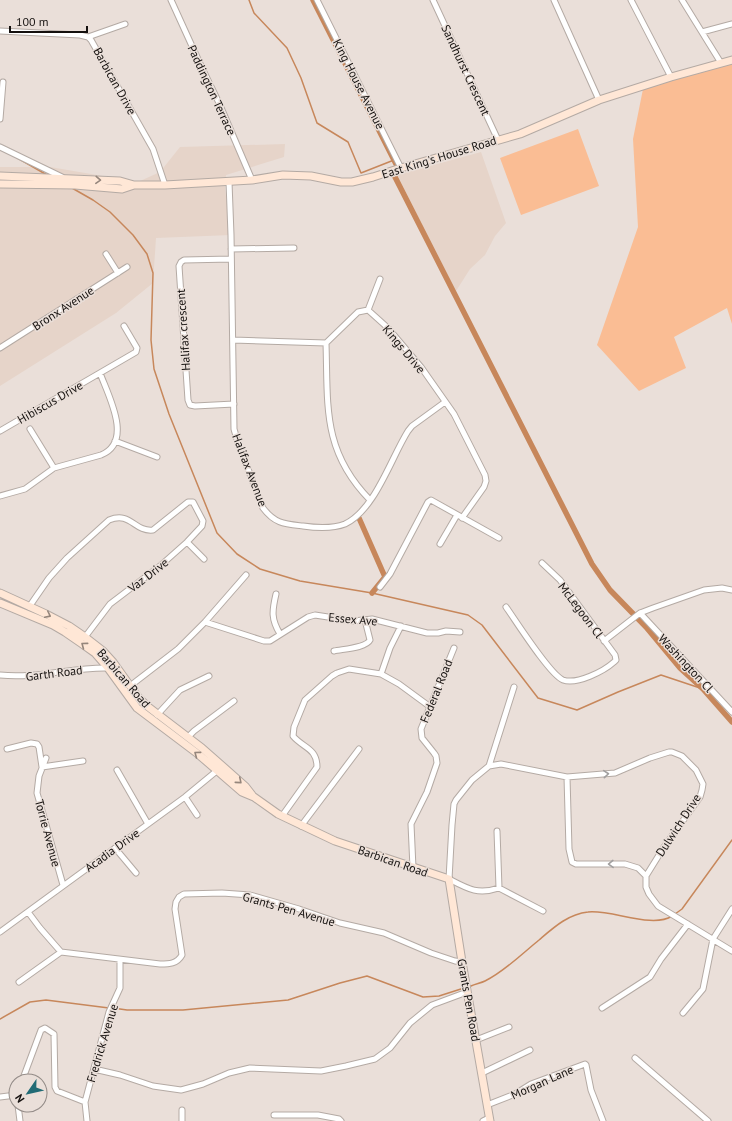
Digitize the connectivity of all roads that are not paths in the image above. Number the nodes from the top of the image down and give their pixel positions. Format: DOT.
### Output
graph roads {
  1 [pos="171,0"];
  2 [pos="317,0"];
  3 [pos="434,0"];
  4 [pos="554,0"];
  5 [pos="631,0"];
  6 [pos="682,0"];
  7 [pos="125,24"];
  8 [pos="732,24"];
  9 [pos="0,31"];
  10 [pos="702,32"];
  11 [pos="88,37"];
  12 [pos="732,60"];
  13 [pos="721,63"];
  14 [pos="671,77"];
  15 [pos="3,82"];
  16 [pos="599,100"];
  17 [pos="0,119"];
  18 [pos="498,140"];
  19 [pos="0,147"];
  20 [pos="401,168"];
  21 [pos="0,176"];
  22 [pos="62,178"];
  23 [pos="252,180"];
  24 [pos="228,182"];
  25 [pos="0,184"];
  26 [pos="165,185"];
  27 [pos="134,186"];
  28 [pos="294,248"];
  29 [pos="231,249"];
  30 [pos="106,254"];
  31 [pos="231,259"];
  32 [pos="127,267"];
  33 [pos="118,273"];
  34 [pos="380,279"];
  35 [pos="368,310"];
  36 [pos="124,326"];
  37 [pos="233,340"];
  38 [pos="326,343"];
  39 [pos="0,348"];
  40 [pos="100,373"];
  41 [pos="445,402"];
  42 [pos="234,404"];
  43 [pos="30,429"];
  44 [pos="0,431"];
  45 [pos="115,441"];
  46 [pos="157,457"];
  47 [pos="54,468"];
  48 [pos="0,496"];
  49 [pos="370,500"];
  50 [pos="460,517"];
  51 [pos="499,538"];
  52 [pos="187,542"];
  53 [pos="440,544"];
  54 [pos="204,559"];
  55 [pos="542,563"];
  56 [pos="246,575"];
  57 [pos="380,587"];
  58 [pos="732,590"];
  59 [pos="0,593"];
  60 [pos="276,594"];
  61 [pos="0,603"];
  62 [pos="29,607"];
  63 [pos="506,607"];
  64 [pos="640,613"];
  65 [pos="365,620"];
  66 [pos="205,622"];
  67 [pos="401,626"];
  68 [pos="460,632"];
  69 [pos="280,634"];
  70 [pos="85,637"];
  71 [pos="604,641"];
  72 [pos="454,648"];
  73 [pos="334,651"];
  74 [pos="108,668"];
  75 [pos="381,674"];
  76 [pos="0,675"];
  77 [pos="209,676"];
  78 [pos="130,686"];
  79 [pos="514,688"];
  80 [pos="234,701"];
  81 [pos="429,706"];
  82 [pos="732,712"];
  83 [pos="157,715"];
  84 [pos="188,737"];
  85 [pos="7,749"];
  86 [pos="359,749"];
  87 [pos="46,758"];
  88 [pos="83,761"];
  89 [pos="489,766"];
  90 [pos="42,767"];
  91 [pos="220,768"];
  92 [pos="117,770"];
  93 [pos="567,777"];
  94 [pos="185,798"];
  95 [pos="197,815"];
  96 [pos="282,816"];
  97 [pos="148,824"];
  98 [pos="301,826"];
  99 [pos="497,831"];
  100 [pos="115,848"];
  101 [pos="413,868"];
  102 [pos="136,873"];
  103 [pos="646,876"];
  104 [pos="449,880"];
  105 [pos="63,885"];
  106 [pos="499,888"];
  107 [pos="732,909"];
  108 [pos="543,911"];
  109 [pos="28,912"];
  110 [pos="688,924"];
  111 [pos="0,932"];
  112 [pos="713,939"];
  113 [pos="732,951"];
  114 [pos="61,952"];
  115 [pos="120,960"];
  116 [pos="462,962"];
  117 [pos="19,982"];
  118 [pos="467,992"];
  119 [pos="602,1008"];
  120 [pos="683,1013"];
  121 [pos="509,1027"];
  122 [pos="476,1040"];
  123 [pos="530,1050"];
  124 [pos="634,1058"];
  125 [pos="94,1069"];
  126 [pos="25,1073"];
  127 [pos="482,1073"];
  128 [pos="84,1102"];
  129 [pos="487,1105"];
  130 [pos="182,1110"];
  131 [pos="274,1115"];
  132 [pos="487,1120"];
  133 [pos="87,1121"];
  134 [pos="182,1121"];
  135 [pos="341,1121"];
  136 [pos="603,1121"];
  137 [pos="708,1121"];
  1 -- 23 [label="street, Paddington Terrace"];
  2 -- 20 [label="street, King House Avenue"];
  3 -- 18 [label="street, Sandhurst Crescent"];
  4 -- 16 [label="street"];
  5 -- 14 [label="street"];
  6 -- 10 [label="street"];
  7 -- 11 [label="street"];
  8 -- 10 [label="street"];
  9 -- 11 [label="street, Barbican Drive"];
  10 -- 13 [label="street"];
  11 -- 26 [label="street, Barbican Drive"];
  12 -- 13 [label="main road, East King's House Road"];
  13 -- 14 [label="main road, East King's House Road"];
  14 -- 16 [label="main road, East King's House Road"];
  15 -- 17 [label="street"];
  16 -- 18 [label="main road, East King's House Road"];
  18 -- 20 [label="main road, East King's House Road"];
  19 -- 22 [label="street"];
  20 -- 23 [label="main road, East King's House Road"];
  21 -- 22 [label="main road, East King's House Road"];
  22 -- 27 [label="main road, East King's House Road, one-way"];
  23 -- 24 [label="main road, East King's House Road"];
  24 -- 26 [label="main road, East King's House Road"];
  24 -- 29 [label="street, Halifax Avenue"];
  25 -- 27 [label="main road, East King's House Road"];
  26 -- 27 [label="main road, East King's House Road"];
  28 -- 29 [label="street"];
  29 -- 31 [label="street, Halifax Avenue"];
  30 -- 33 [label="street"];
  31 -- 37 [label="street, Halifax Avenue"];
  31 -- 42 [label="street, Halifax crescent"];
  32 -- 33 [label="street, Bronx Avenue"];
  33 -- 39 [label="street, Bronx Avenue"];
  34 -- 35 [label="street"];
  35 -- 38 [label="street"];
  35 -- 41 [label="street, Kings Drive"];
  36 -- 40 [label="street, Hibiscus Drive"];
  37 -- 38 [label="street"];
  37 -- 42 [label="street, Halifax Avenue"];
  38 -- 49 [label="street"];
  40 -- 44 [label="street, Hibiscus Drive"];
  40 -- 45 [label="street"];
  41 -- 49 [label="street, Halifax Avenue"];
  41 -- 50 [label="street, Kings Drive"];
  42 -- 49 [label="street, Halifax Avenue"];
  43 -- 47 [label="street"];
  45 -- 46 [label="street"];
  45 -- 47 [label="street"];
  47 -- 48 [label="street"];
  50 -- 51 [label="street"];
  50 -- 53 [label="street, Kings Drive"];
  50 -- 57 [label="street"];
  52 -- 54 [label="street"];
  52 -- 62 [label="street, Vaz Drive"];
  52 -- 70 [label="street, Vaz Drive"];
  55 -- 71 [label="street, McLegoon Cl"];
  56 -- 66 [label="street"];
  58 -- 64 [label="street"];
  59 -- 62 [label="main road, Barbican Road"];
  60 -- 69 [label="street"];
  74 -- 61 [label="main road, Barbican Road, one-way"];
  62 -- 70 [label="main road, Barbican Road, one-way"];
  63 -- 71 [label="street, McLegoon Cl"];
  64 -- 71 [label="street"];
  64 -- 82 [label="street, Washington Cl"];
  65 -- 67 [label="street, Essex Ave"];
  65 -- 69 [label="street, Essex Ave"];
  65 -- 73 [label="street"];
  66 -- 69 [label="street, Essex Ave"];
  66 -- 78 [label="street"];
  67 -- 68 [label="street, Essex Ave"];
  67 -- 75 [label="street"];
  70 -- 78 [label="main road, Barbican Road"];
  72 -- 81 [label="street, Federal Road"];
  74 -- 76 [label="street, Garth Road"];
  91 -- 74 [label="main road, Barbican Road, one-way"];
  75 -- 81 [label="street"];
  75 -- 96 [label="street"];
  77 -- 83 [label="street"];
  78 -- 83 [label="main road, Barbican Road"];
  79 -- 89 [label="street"];
  80 -- 84 [label="street"];
  81 -- 101 [label="street, Federal Road"];
  83 -- 84 [label="main road, Barbican Road"];
  84 -- 91 [label="main road, Barbican Road"];
  85 -- 90 [label="street"];
  86 -- 98 [label="street"];
  87 -- 90 [label="street, Torrie Avenue"];
  88 -- 90 [label="street"];
  89 -- 93 [label="street, Dulwich Drive"];
  89 -- 104 [label="street"];
  90 -- 105 [label="street, Torrie Avenue"];
  91 -- 94 [label="street, Acadia Drive"];
  91 -- 96 [label="main road, Barbican Road"];
  92 -- 97 [label="street"];
  103 -- 93 [label="street, one-way"];
  93 -- 103 [label="street, Dulwich Drive, one-way"];
  94 -- 95 [label="street"];
  94 -- 97 [label="street, Acadia Drive"];
  96 -- 98 [label="main road, Barbican Road"];
  97 -- 100 [label="street, Acadia Drive"];
  98 -- 101 [label="main road, Barbican Road"];
  99 -- 106 [label="street"];
  100 -- 102 [label="street"];
  100 -- 105 [label="street, Acadia Drive"];
  101 -- 104 [label="main road, Barbican Road"];
  103 -- 110 [label="street"];
  104 -- 106 [label="street"];
  104 -- 116 [label="main road, Grants Pen Road"];
  105 -- 109 [label="street, Acadia Drive"];
  106 -- 108 [label="street"];
  107 -- 112 [label="street"];
  109 -- 111 [label="street, Acadia Drive"];
  109 -- 114 [label="street"];
  110 -- 112 [label="street"];
  110 -- 119 [label="street"];
  112 -- 113 [label="street"];
  112 -- 120 [label="street"];
  114 -- 115 [label="street, Grants Pen Avenue"];
  114 -- 117 [label="street"];
  115 -- 116 [label="street, Grants Pen Avenue"];
  115 -- 125 [label="street, Fredrick Avenue"];
  116 -- 118 [label="main road, Grants Pen Road"];
  118 -- 122 [label="main road, Grants Pen Road"];
  118 -- 125 [label="street"];
  121 -- 122 [label="street"];
  122 -- 127 [label="main road, Grants Pen Road"];
  123 -- 127 [label="street"];
  124 -- 137 [label="street"];
  125 -- 128 [label="street, Fredrick Avenue"];
  126 -- 128 [label="street"];
  127 -- 129 [label="main road, Grants Pen Road"];
  128 -- 133 [label="street"];
  129 -- 132 [label="main road, Grants Pen Road"];
  129 -- 136 [label="street, Morgan Lane"];
  130 -- 134 [label="street"];
  131 -- 135 [label="street"];
}
